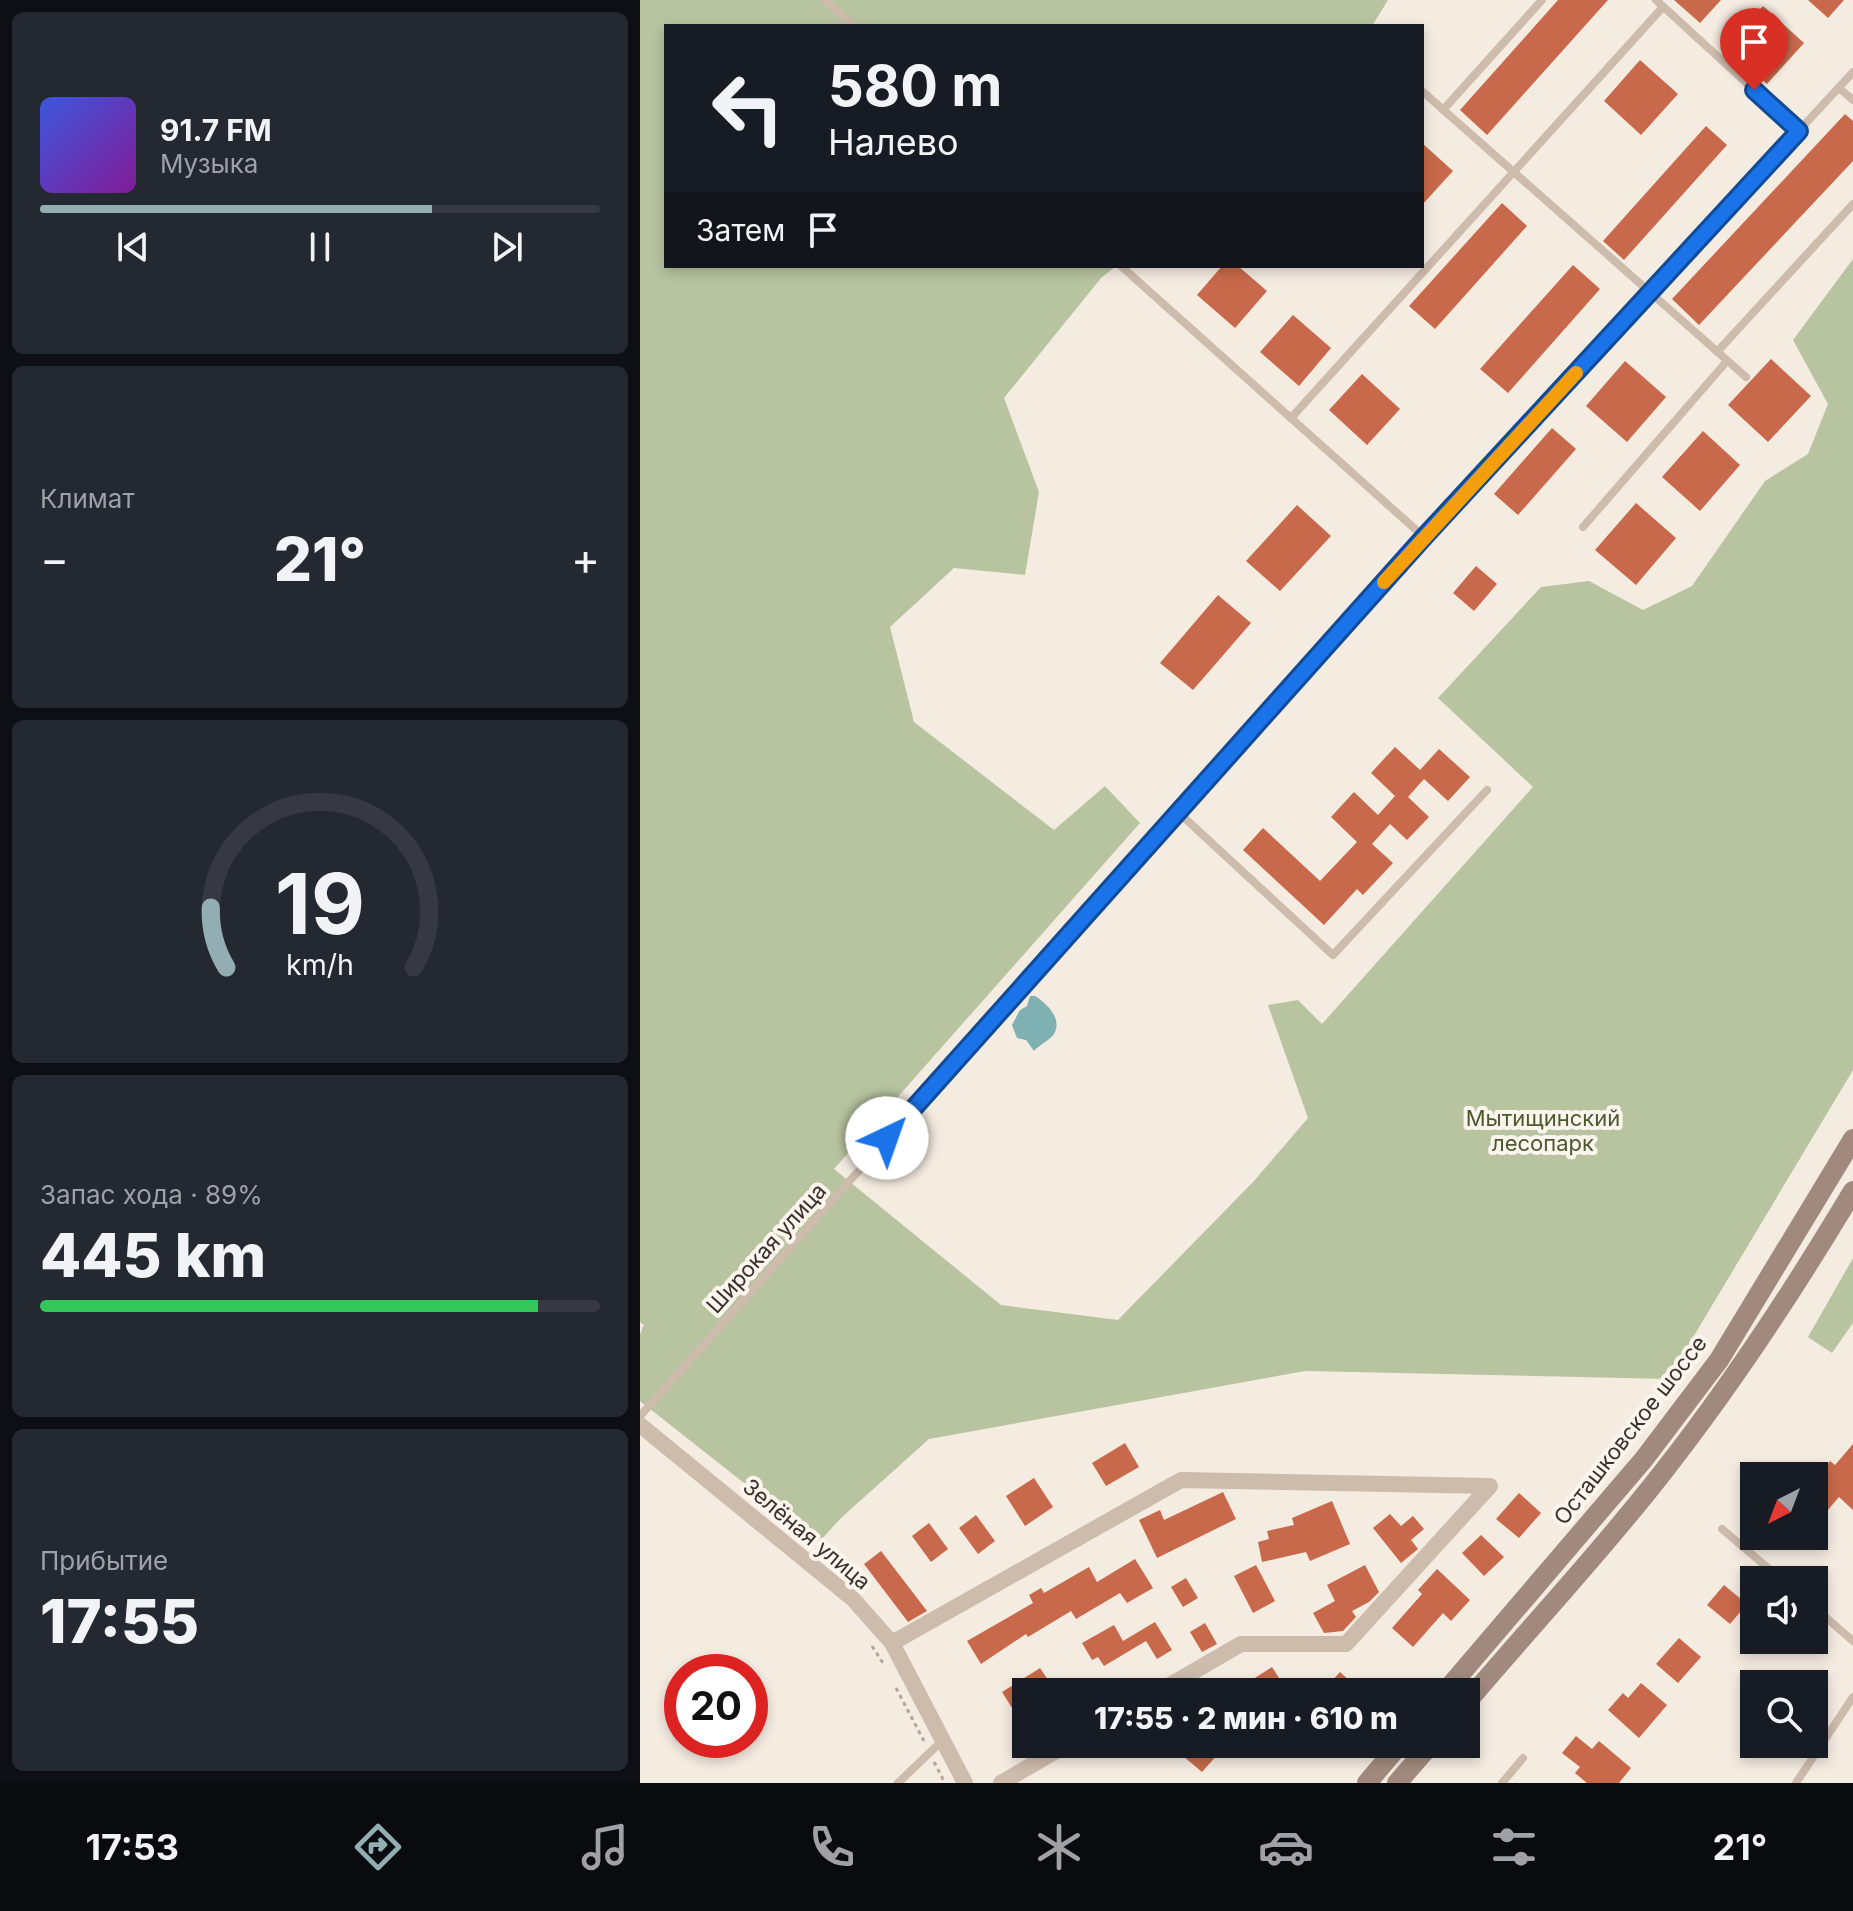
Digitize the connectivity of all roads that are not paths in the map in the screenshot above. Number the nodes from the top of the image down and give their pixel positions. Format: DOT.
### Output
graph roads {
  1 [pos="825,0"];
  2 [pos="1542,0"];
  3 [pos="1659,3"];
  4 [pos="852,24"];
  5 [pos="1853,72"];
  6 [pos="1839,88"];
  7 [pos="1424,93"];
  8 [pos="1853,100"];
  9 [pos="1443,110"];
  10 [pos="1799,131"];
  11 [pos="1514,172"];
  12 [pos="1853,204"];
  13 [pos="1123,268"];
  14 [pos="1650,293"];
  15 [pos="1717,352"];
  16 [pos="1727,361"];
  17 [pos="1746,377"];
  18 [pos="1291,418"];
  19 [pos="1583,527"];
  20 [pos="1424,537"];
  21 [pos="1487,790"];
  22 [pos="1177,811"];
  23 [pos="1853,1139"];
  24 [pos="1853,1191"];
  25 [pos="640,1416"];
  26 [pos="640,1425"];
  27 [pos="1722,1529"];
  28 [pos="1766,1566"];
  29 [pos="1828,1619"];
  30 [pos="1853,1641"];
  31 [pos="892,1643"];
  32 [pos="1182,1678"];
  33 [pos="1457,1678"];
  34 [pos="1480,1687"];
  35 [pos="1853,1697"];
  36 [pos="943,1740"];
  37 [pos="1044,1758"];
  38 [pos="1388,1758"];
  39 [pos="1419,1758"];
  40 [pos="1523,1758"];
  41 [pos="898,1783"];
  42 [pos="965,1783"];
  43 [pos="1001,1783"];
  44 [pos="1367,1783"];
  45 [pos="1397,1783"];
  46 [pos="1502,1783"];
  47 [pos="1796,1783"];
  1 -- 4 [label="lane"];
  2 -- 9 [label="lane"];
  3 -- 10 [label="lane"];
  3 -- 11 [label="lane"];
  5 -- 6 [label="lane, Широкая улица"];
  6 -- 8 [label="lane"];
  6 -- 10 [label="lane, Широкая улица"];
  7 -- 9 [label="lane"];
  9 -- 11 [label="lane"];
  10 -- 14 [label="lane, Широкая улица"];
  11 -- 14 [label="lane"];
  11 -- 18 [label="lane"];
  12 -- 15 [label="lane"];
  13 -- 18 [label="lane"];
  14 -- 15 [label="lane"];
  14 -- 20 [label="lane, Широкая улица"];
  15 -- 16 [label="lane"];
  16 -- 17 [label="lane"];
  16 -- 19 [label="lane"];
  18 -- 20 [label="lane"];
  20 -- 22 [label="lane, Широкая улица"];
  21 -- 22 [label="lane"];
  22 -- 25 [label="lane, Широкая улица"];
  23 -- 33 [label="main road, Осташковское шоссе"];
  24 -- 34 [label="main road"];
  26 -- 31 [label="street, Зелёная улица"];
  27 -- 28 [label="lane"];
  29 -- 30 [label="lane"];
  31 -- 32 [label="street"];
  31 -- 36 [label="street, Зелёная улица"];
  35 -- 47 [label="lane"];
  36 -- 41 [label="lane"];
  36 -- 42 [label="street, Зелёная улица"];
  37 -- 43 [label="street"];
  38 -- 44 [label="main road"];
  39 -- 45 [label="main road"];
  40 -- 46 [label="lane"];
}
